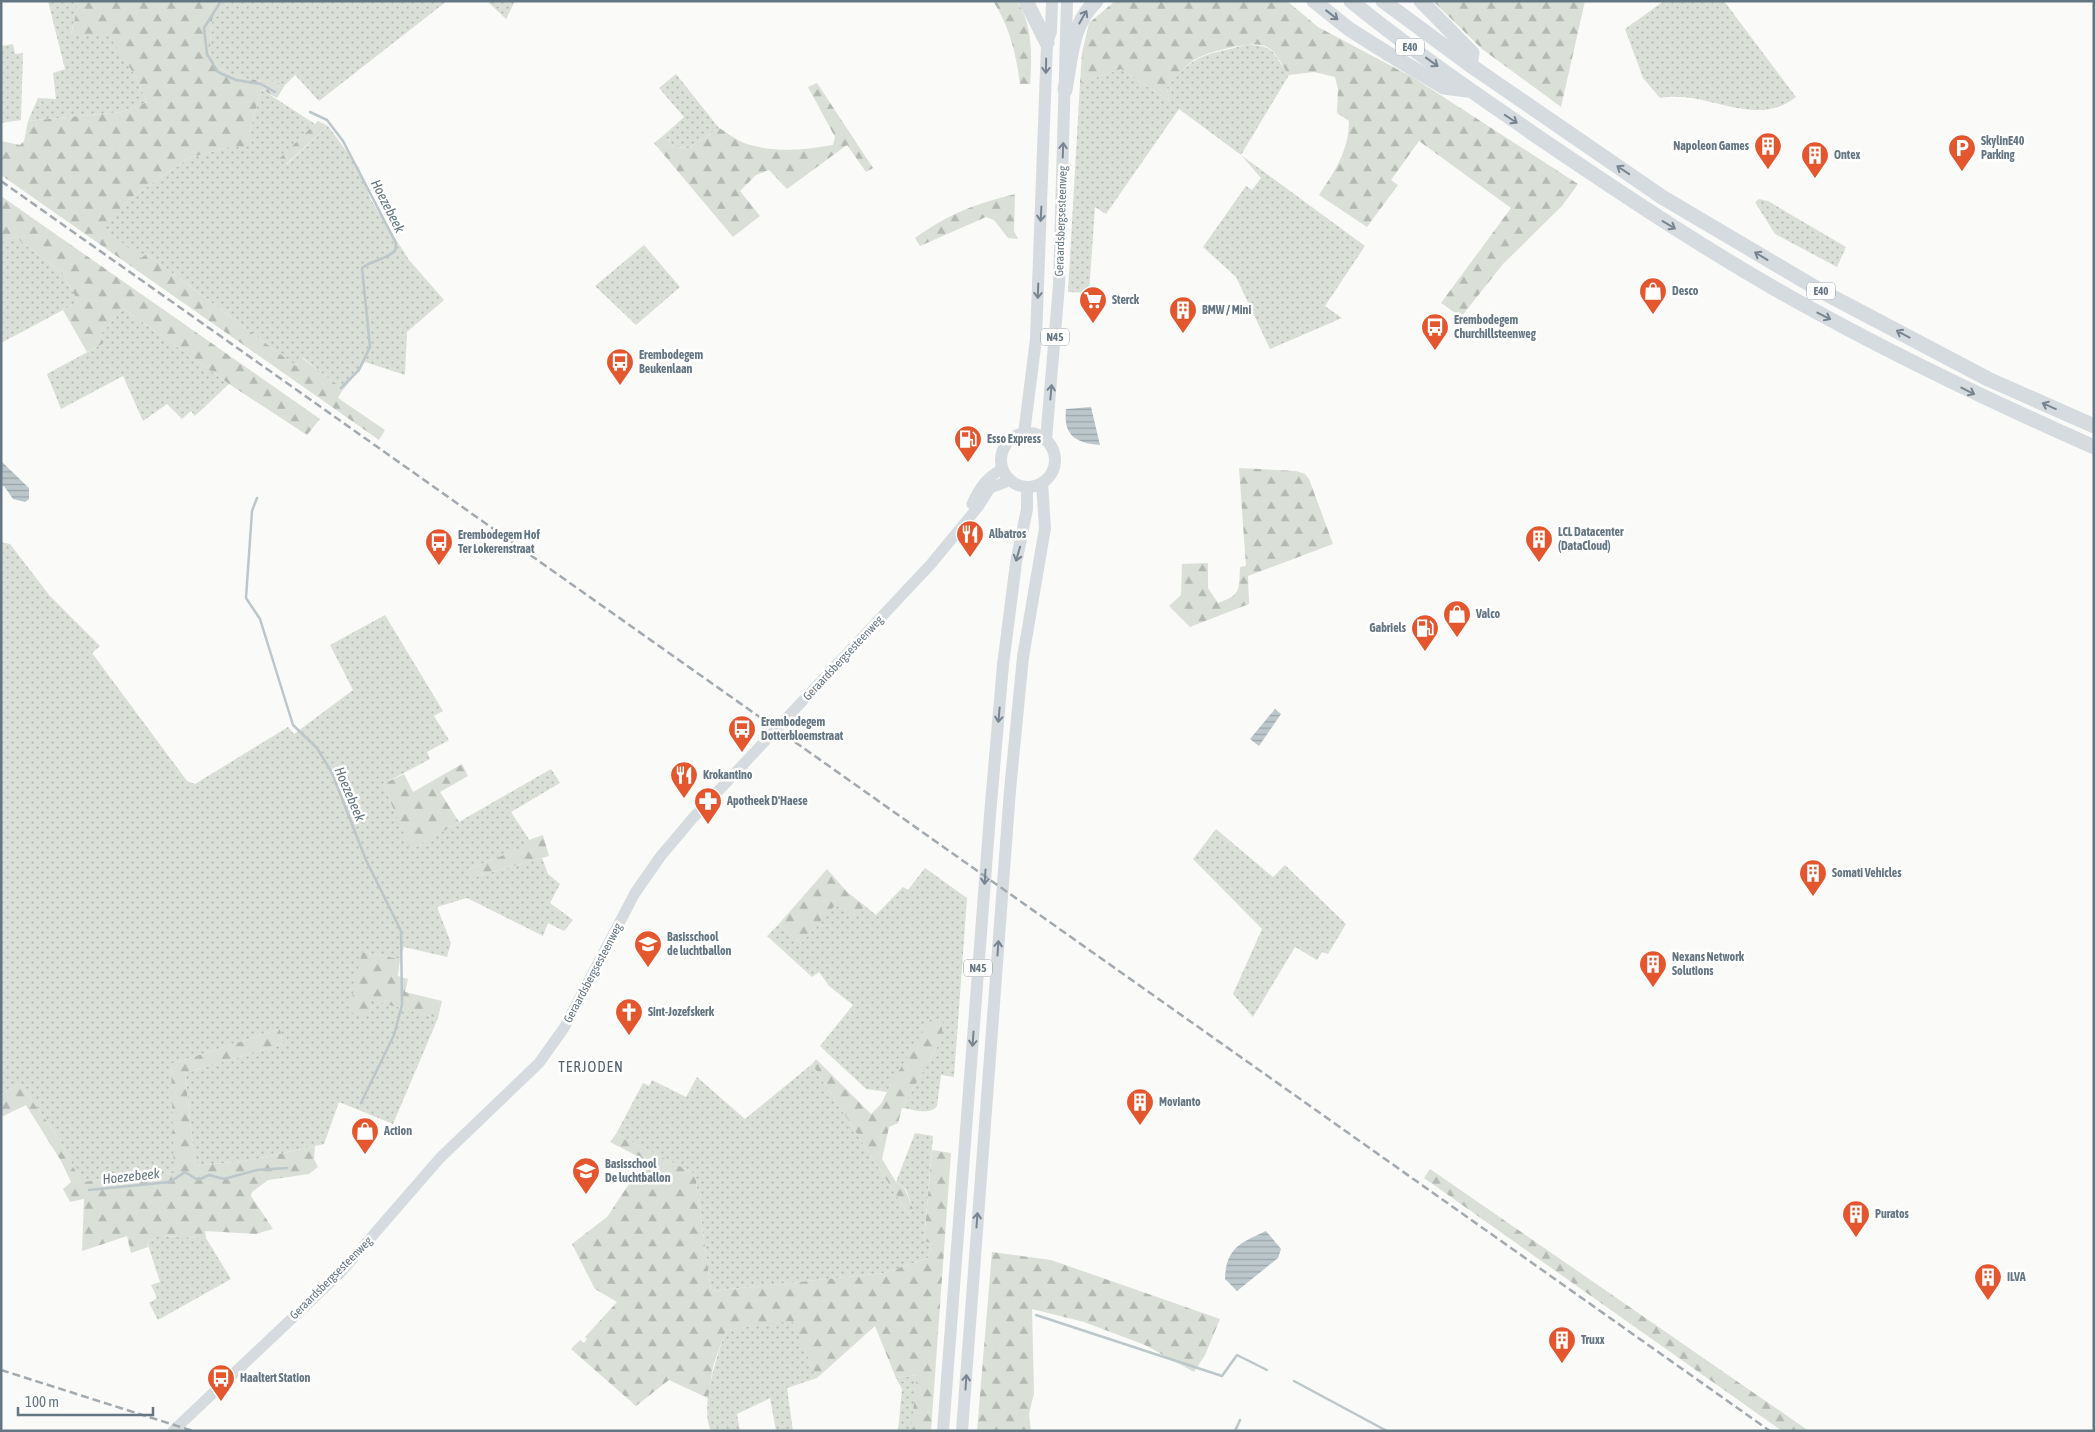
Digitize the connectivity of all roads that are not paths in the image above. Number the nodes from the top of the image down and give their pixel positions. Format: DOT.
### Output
graph roads {
  1 [pos="1026,1"];
  2 [pos="1052,1"];
  3 [pos="1067,1"];
  4 [pos="1096,1"];
  5 [pos="1314,1"];
  6 [pos="1351,1"];
  7 [pos="1384,1"];
  8 [pos="1421,1"];
  9 [pos="1047,43"];
  10 [pos="1470,65"];
  11 [pos="1065,90"];
  12 [pos="1471,91"];
  13 [pos="2094,426"];
  14 [pos="1024,434"];
  15 [pos="1046,440"];
  16 [pos="2094,447"];
  17 [pos="1002,469"];
  18 [pos="1011,480"];
  19 [pos="1042,483"];
  20 [pos="1027,487"];
  21 [pos="971,513"];
  22 [pos="173,1431"];
  23 [pos="944,1431"];
  24 [pos="962,1431"];
  1 -- 9 [label="highway"];
  2 -- 9 [label="highway, Geraardsbergsesteenweg / N45"];
  3 -- 11 [label="highway, Geraardsbergsesteenweg / N45"];
  11 -- 4 [label="highway, one-way"];
  5 -- 12 [label="highway, one-way"];
  6 -- 12 [label="highway, E40, one-way"];
  7 -- 10 [label="highway, E40"];
  8 -- 10 [label="highway"];
  9 -- 14 [label="highway, Geraardsbergsesteenweg / N45, one-way"];
  13 -- 10 [label="highway, E40, one-way"];
  15 -- 11 [label="highway, Geraardsbergsesteenweg / N45, one-way"];
  12 -- 16 [label="highway, E40, one-way"];
  14 -- 15 [label="highway"];
  14 -- 17 [label="highway"];
  15 -- 19 [label="highway, Geraardsbergsesteenweg"];
  17 -- 18 [label="highway"];
  17 -- 21 [label="main road, Geraardsbergsesteenweg"];
  18 -- 20 [label="highway"];
  18 -- 21 [label="main road, Geraardsbergsesteenweg"];
  19 -- 20 [label="highway"];
  24 -- 19 [label="highway, N45, one-way"];
  20 -- 23 [label="highway, N45, one-way"];
  21 -- 22 [label="main road, Geraardsbergsesteenweg"];
}
